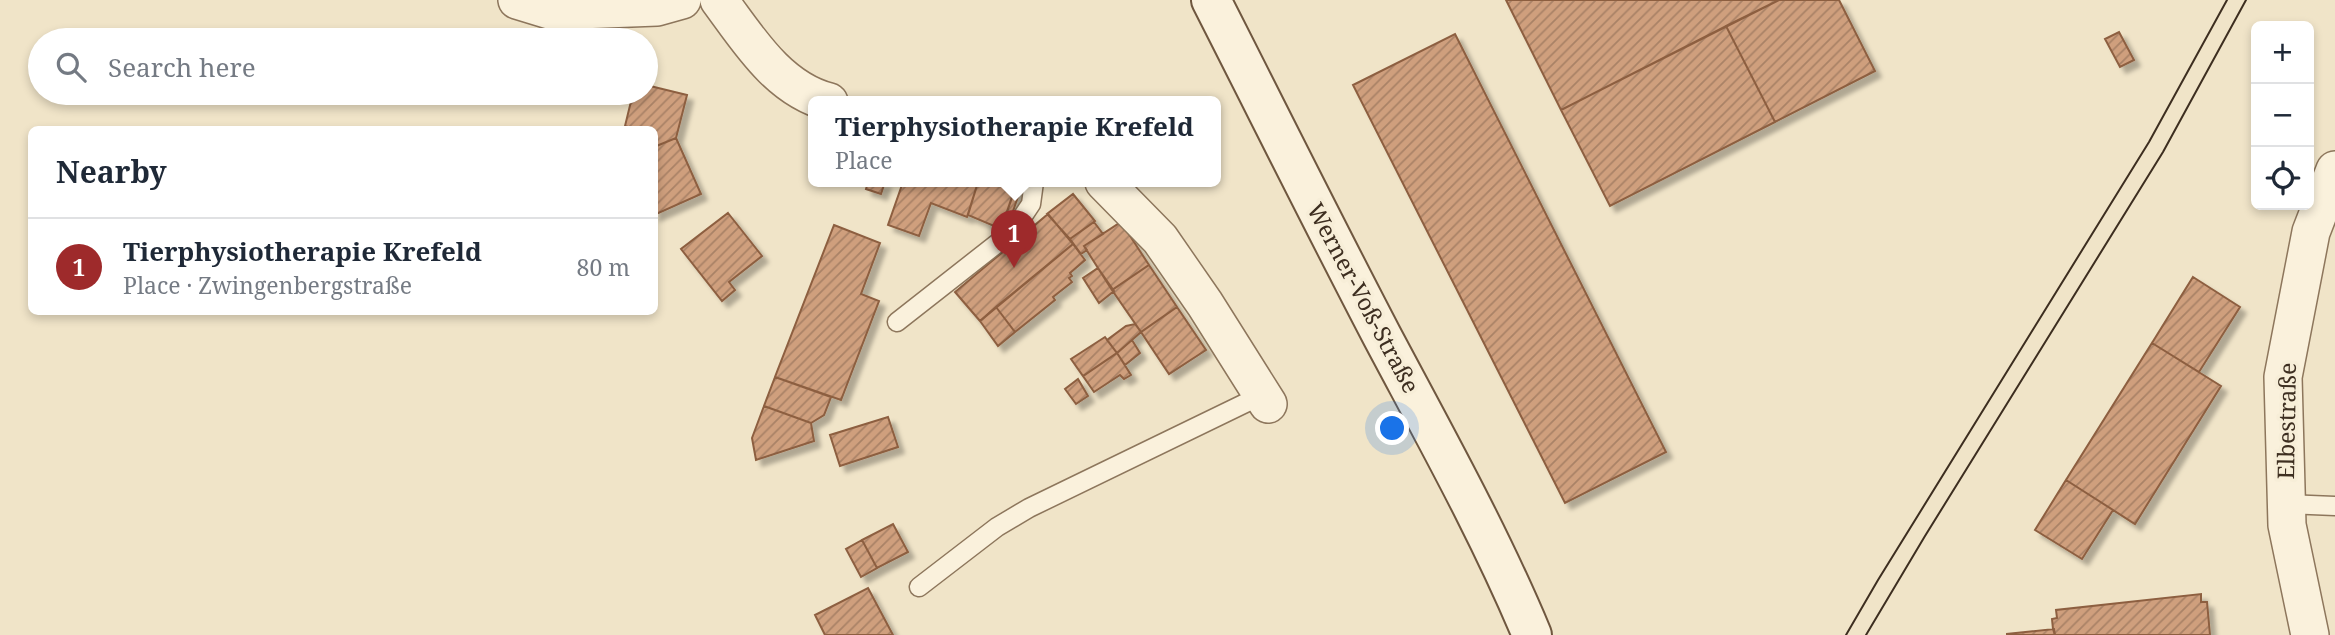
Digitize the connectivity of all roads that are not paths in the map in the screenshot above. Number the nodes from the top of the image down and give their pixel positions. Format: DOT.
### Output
graph roads {
  1 [pos="517,0"];
  2 [pos="682,0"];
  3 [pos="719,0"];
  4 [pos="1211,0"];
  5 [pos="809,96"];
  6 [pos="2335,170"];
  7 [pos="1033,187"];
  8 [pos="1109,187"];
  9 [pos="897,322"];
  10 [pos="1265,400"];
  11 [pos="2286,504"];
  12 [pos="2335,506"];
  13 [pos="919,587"];
  14 [pos="1532,635"];
  15 [pos="2310,635"];
  1 -- 2 [label="street"];
  3 -- 5 [label="street"];
  4 -- 14 [label="main road, Werner-Voß-Straße"];
  6 -- 11 [label="street, Elbestraße"];
  7 -- 9 [label="lane"];
  8 -- 10 [label="street"];
  10 -- 13 [label="lane"];
  11 -- 12 [label="lane"];
  11 -- 15 [label="street, Elbestraße"];
}
